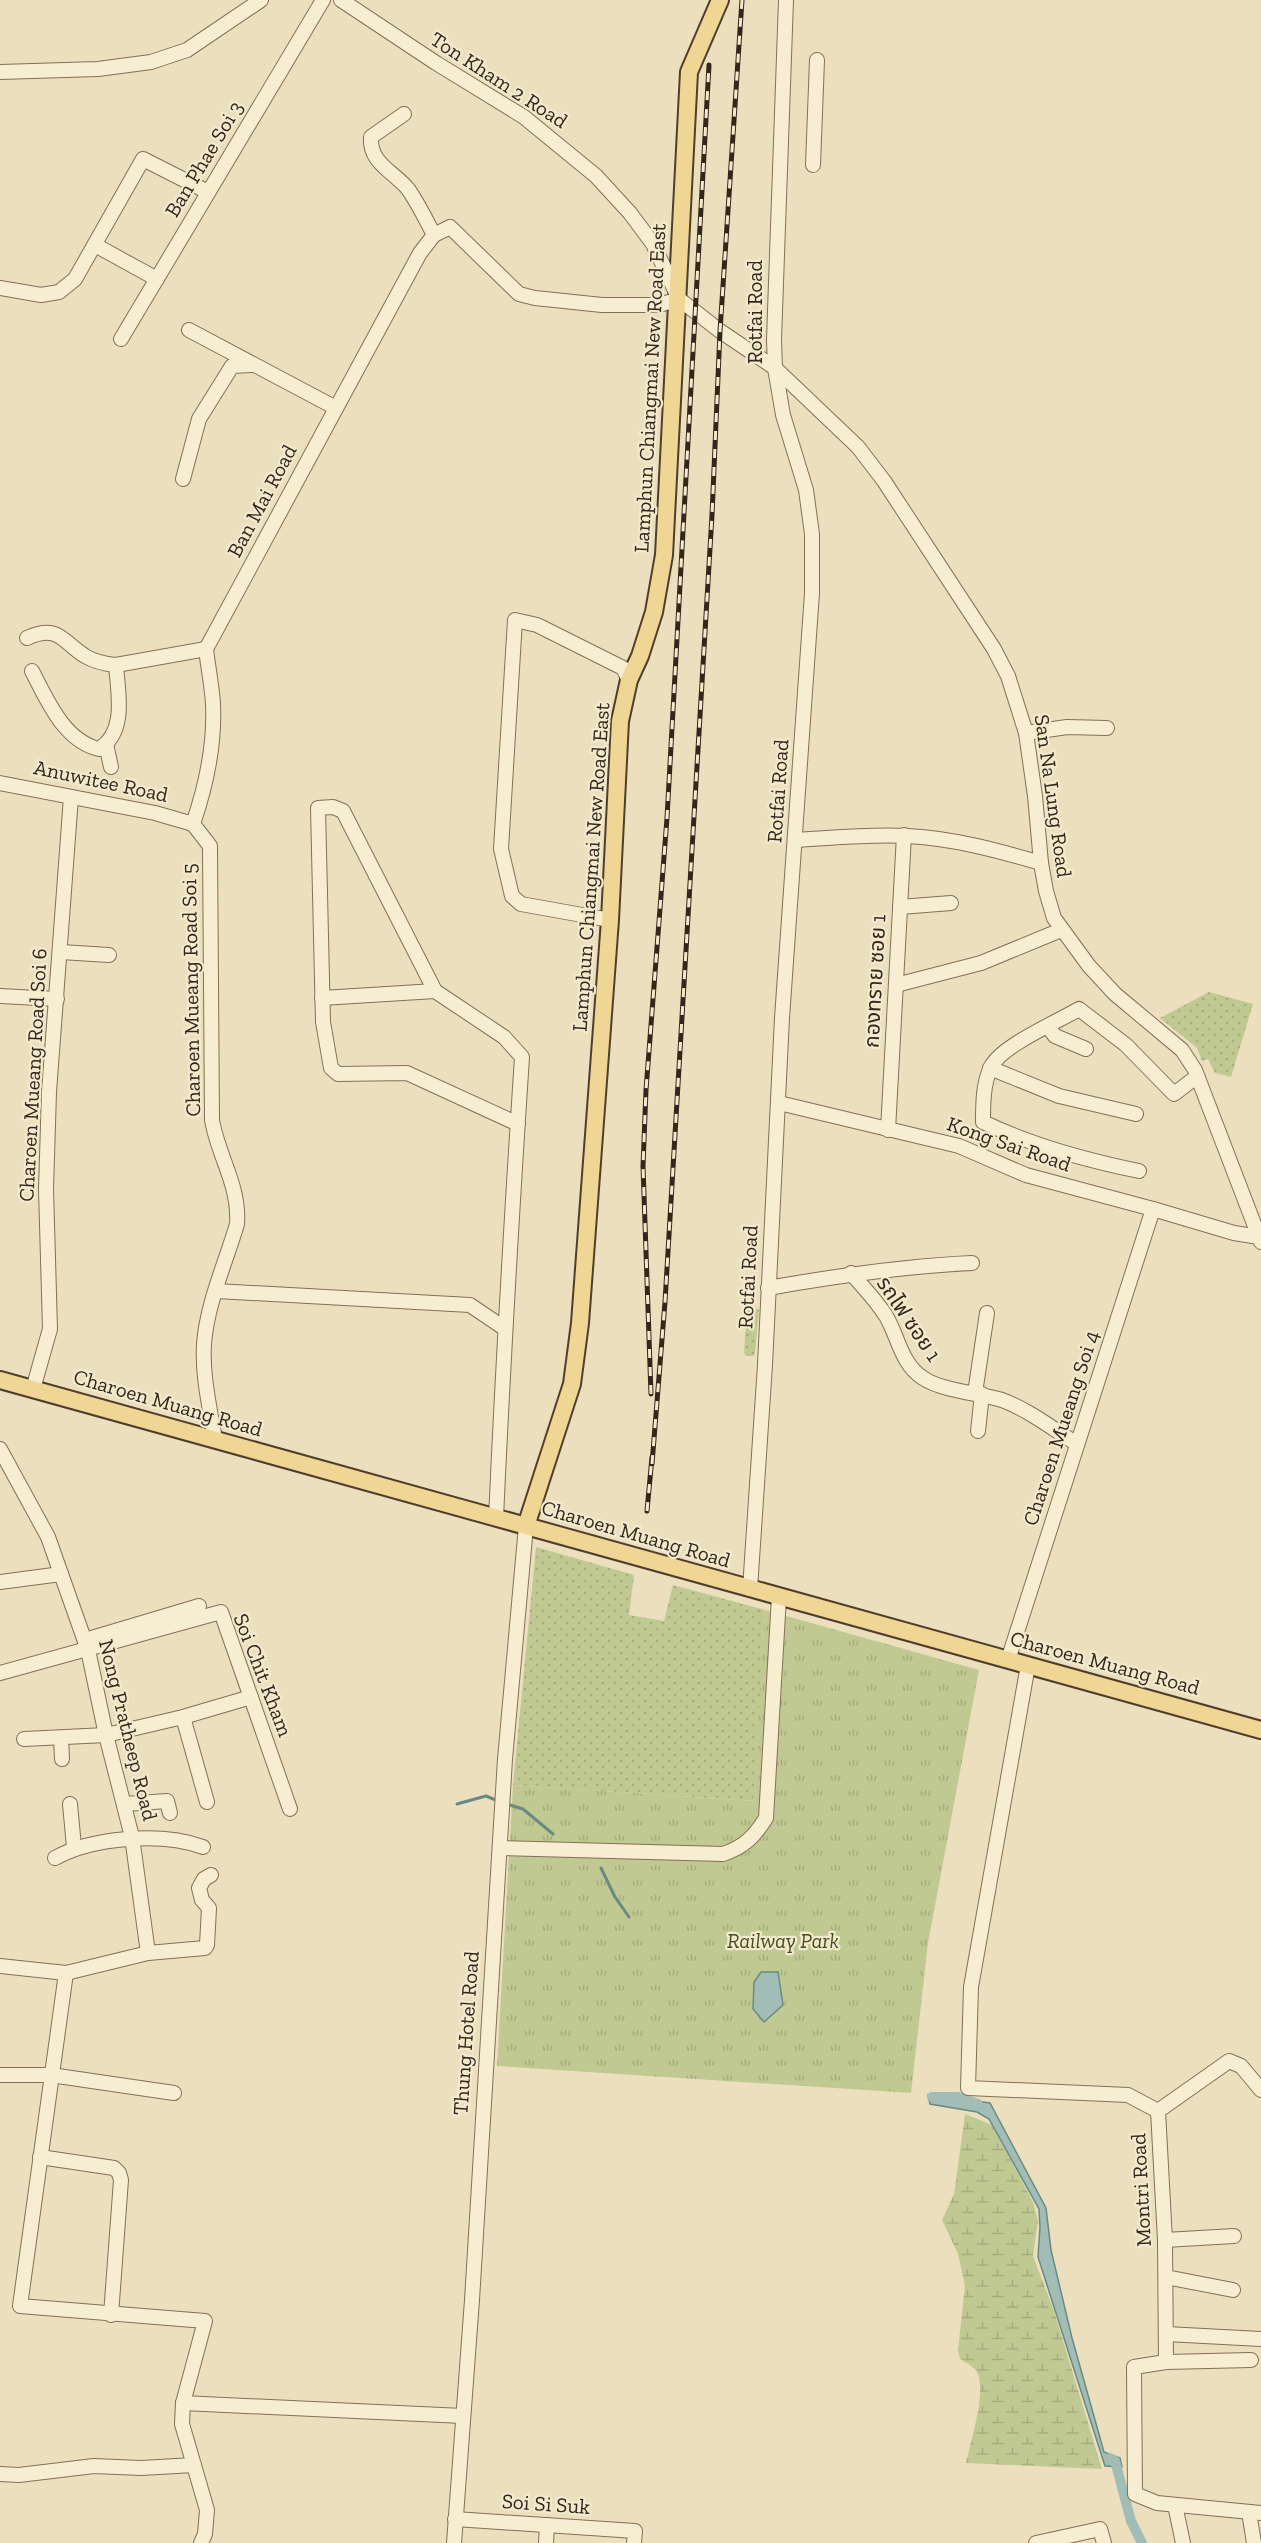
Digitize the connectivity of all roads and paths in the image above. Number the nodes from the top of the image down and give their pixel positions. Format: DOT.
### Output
graph roads {
  1 [pos="261,0"];
  2 [pos="323,0"];
  3 [pos="340,0"];
  4 [pos="720,0"];
  5 [pos="786,0"];
  6 [pos="817,60"];
  7 [pos="0,72"];
  8 [pos="404,114"];
  9 [pos="813,165"];
  10 [pos="208,192"];
  11 [pos="434,235"];
  12 [pos="95,245"];
  13 [pos="157,279"];
  14 [pos="0,288"];
  15 [pos="679,299"];
  16 [pos="189,330"];
  17 [pos="121,339"];
  18 [pos="253,365"];
  19 [pos="775,368"];
  20 [pos="336,408"];
  21 [pos="183,479"];
  22 [pos="27,638"];
  23 [pos="206,649"];
  24 [pos="116,665"];
  25 [pos="32,671"];
  26 [pos="629,680"];
  27 [pos="1107,728"];
  28 [pos="1026,733"];
  29 [pos="106,744"];
  30 [pos="111,767"];
  31 [pos="0,783"];
  32 [pos="71,797"];
  33 [pos="193,824"];
  34 [pos="904,835"];
  35 [pos="795,840"];
  36 [pos="1041,862"];
  37 [pos="951,903"];
  38 [pos="900,907"];
  39 [pos="610,920"];
  40 [pos="1061,930"];
  41 [pos="61,952"];
  42 [pos="109,955"];
  43 [pos="896,985"];
  44 [pos="435,991"];
  45 [pos="0,996"];
  46 [pos="322,998"];
  47 [pos="57,999"];
  48 [pos="1048,1027"];
  49 [pos="1086,1049"];
  50 [pos="990,1068"];
  51 [pos="1198,1078"];
  52 [pos="779,1103"];
  53 [pos="1136,1114"];
  54 [pos="518,1124"];
  55 [pos="888,1130"];
  56 [pos="1139,1171"];
  57 [pos="1153,1209"];
  58 [pos="1260,1240"];
  59 [pos="972,1263"];
  60 [pos="851,1273"];
  61 [pos="768,1288"];
  62 [pos="216,1291"];
  63 [pos="987,1313"];
  64 [pos="504,1328"];
  65 [pos="0,1380"];
  66 [pos="33,1389"];
  67 [pos="978,1393"];
  68 [pos="978,1431"];
  69 [pos="215,1440"];
  70 [pos="1077,1444"];
  71 [pos="0,1449"];
  72 [pos="533,1506"];
  73 [pos="499,1519"];
  74 [pos="526,1526"];
  75 [pos="549,1534"];
  76 [pos="61,1574"];
  77 [pos="0,1582"];
  78 [pos="750,1589"];
  79 [pos="778,1597"];
  80 [pos="199,1606"];
  81 [pos="87,1645"];
  82 [pos="1008,1660"];
  83 [pos="1028,1665"];
  84 [pos="0,1673"];
  85 [pos="251,1696"];
  86 [pos="183,1717"];
  87 [pos="1261,1730"];
  88 [pos="106,1735"];
  89 [pos="61,1738"];
  90 [pos="24,1739"];
  91 [pos="62,1759"];
  92 [pos="207,1802"];
  93 [pos="70,1804"];
  94 [pos="125,1804"];
  95 [pos="290,1809"];
  96 [pos="170,1813"];
  97 [pos="132,1837"];
  98 [pos="74,1847"];
  99 [pos="203,1847"];
  100 [pos="501,1848"];
  101 [pos="55,1858"];
  102 [pos="211,1875"];
  103 [pos="148,1953"];
  104 [pos="0,1966"];
  105 [pos="66,1973"];
  106 [pos="0,2075"];
  107 [pos="51,2075"];
  108 [pos="1261,2090"];
  109 [pos="174,2093"];
  110 [pos="1158,2111"];
  111 [pos="40,2157"];
  112 [pos="1234,2236"];
  113 [pos="1165,2240"];
  114 [pos="1166,2277"];
  115 [pos="1233,2290"];
  116 [pos="111,2315"];
  117 [pos="1166,2334"];
  118 [pos="1261,2339"];
  119 [pos="1251,2360"];
  120 [pos="1166,2362"];
  121 [pos="183,2403"];
  122 [pos="463,2416"];
  123 [pos="194,2465"];
  124 [pos="0,2474"];
  125 [pos="1175,2505"];
  126 [pos="1255,2512"];
  127 [pos="455,2519"];
  128 [pos="547,2525"];
  129 [pos="635,2537"];
  130 [pos="201,2543"];
  131 [pos="454,2543"];
  132 [pos="546,2543"];
  133 [pos="1036,2543"];
  134 [pos="1104,2543"];
  135 [pos="1183,2543"];
  136 [pos="1254,2543"];
  1 -- 7 [label="street"];
  2 -- 10 [label="street, Ban Phae Soi 3"];
  3 -- 15 [label="street, Ton Kham 2 Road"];
  4 -- 15 [label="main road, Lamphun Chiangmai New Road East"];
  5 -- 19 [label="street, Rotfai Road"];
  6 -- 9 [label="street"];
  8 -- 11 [label="street"];
  10 -- 12 [label="street"];
  10 -- 13 [label="street, Ban Phae Soi 3"];
  11 -- 15 [label="street, Ban Mai Road"];
  11 -- 20 [label="street, Ban Mai Road"];
  12 -- 13 [label="street"];
  12 -- 14 [label="street"];
  13 -- 17 [label="street, Ban Phae Soi 3"];
  15 -- 19 [label="street, San Na Lung Road"];
  15 -- 26 [label="main road, Lamphun Chiangmai New Road East"];
  16 -- 18 [label="street"];
  18 -- 20 [label="street"];
  18 -- 21 [label="street"];
  19 -- 28 [label="street, San Na Lung Road"];
  19 -- 35 [label="street, Rotfai Road"];
  20 -- 23 [label="street, Ban Mai Road"];
  22 -- 24 [label="street"];
  23 -- 24 [label="street"];
  23 -- 33 [label="street"];
  24 -- 29 [label="street"];
  25 -- 29 [label="street"];
  26 -- 39 [label="main road, Lamphun Chiangmai New Road East"];
  26 -- 39 [label="street"];
  27 -- 28 [label="street"];
  28 -- 36 [label="street, San Na Lung Road"];
  29 -- 30 [label="street"];
  31 -- 32 [label="street, Anuwitee Road"];
  32 -- 33 [label="street, Anuwitee Road"];
  32 -- 41 [label="street, Charoen Mueang Road Soi 6"];
  33 -- 62 [label="street, Charoen Mueang Road Soi 5"];
  34 -- 35 [label="street"];
  34 -- 36 [label="street"];
  34 -- 38 [label="street, กองทราย ซอย 1"];
  35 -- 52 [label="street, Rotfai Road"];
  36 -- 40 [label="street, San Na Lung Road"];
  37 -- 38 [label="street"];
  38 -- 43 [label="street, กองทราย ซอย 1"];
  39 -- 72 [label="main road, Lamphun Chiangmai New Road East"];
  40 -- 43 [label="street"];
  40 -- 51 [label="street, San Na Lung Road"];
  41 -- 42 [label="street"];
  41 -- 47 [label="street, Charoen Mueang Road Soi 6"];
  43 -- 55 [label="street, กองทราย ซอย 1"];
  44 -- 46 [label="street"];
  44 -- 46 [label="street"];
  44 -- 54 [label="street"];
  45 -- 47 [label="street"];
  46 -- 54 [label="street"];
  47 -- 66 [label="street, Charoen Mueang Road Soi 6"];
  48 -- 49 [label="street"];
  48 -- 50 [label="street"];
  48 -- 51 [label="street"];
  50 -- 53 [label="street"];
  50 -- 56 [label="street"];
  51 -- 58 [label="street, San Na Lung Road"];
  52 -- 55 [label="street, Kong Sai Road"];
  52 -- 61 [label="street, Rotfai Road"];
  54 -- 64 [label="street"];
  55 -- 57 [label="street, Kong Sai Road"];
  57 -- 58 [label="street, Kong Sai Road"];
  57 -- 70 [label="street, Charoen Mueang Soi 4"];
  59 -- 60 [label="street"];
  60 -- 61 [label="street, รถไฟ ซอย 1"];
  60 -- 67 [label="street, รถไฟ ซอย 1"];
  61 -- 78 [label="street, Rotfai Road"];
  62 -- 64 [label="street"];
  62 -- 69 [label="street, Charoen Mueang Road Soi 5"];
  63 -- 67 [label="street"];
  64 -- 73 [label="street"];
  65 -- 66 [label="main road, Charoen Muang Road"];
  66 -- 69 [label="main road, Charoen Muang Road"];
  67 -- 68 [label="street"];
  67 -- 70 [label="street, รถไฟ ซอย 1"];
  69 -- 73 [label="main road, Charoen Muang Road"];
  70 -- 82 [label="street, Charoen Mueang Soi 4"];
  71 -- 76 [label="street, Nong Pratheep Road"];
  72 -- 73 [label="main road"];
  72 -- 74 [label="main road, Lamphun Chiangmai New Road East"];
  72 -- 75 [label="main road"];
  73 -- 74 [label="main road, Charoen Muang Road"];
  74 -- 75 [label="main road, Charoen Muang Road"];
  74 -- 100 [label="street, Thung Hotel Road"];
  75 -- 78 [label="main road, Charoen Muang Road"];
  76 -- 77 [label="street"];
  76 -- 81 [label="street, Nong Pratheep Road"];
  78 -- 79 [label="main road, Charoen Muang Road"];
  79 -- 82 [label="main road, Charoen Muang Road"];
  79 -- 100 [label="street"];
  80 -- 81 [label="street"];
  81 -- 84 [label="street"];
  81 -- 85 [label="street, Soi Chit Kham"];
  81 -- 88 [label="street, Nong Pratheep Road"];
  82 -- 83 [label="main road, Charoen Muang Road"];
  83 -- 87 [label="main road, Charoen Muang Road"];
  83 -- 110 [label="street"];
  85 -- 86 [label="street"];
  85 -- 95 [label="street, Soi Chit Kham"];
  86 -- 88 [label="street"];
  86 -- 92 [label="street"];
  88 -- 89 [label="street"];
  88 -- 94 [label="street, Nong Pratheep Road"];
  89 -- 90 [label="street"];
  89 -- 91 [label="street"];
  93 -- 98 [label="street"];
  94 -- 96 [label="street"];
  94 -- 97 [label="street, Nong Pratheep Road"];
  97 -- 98 [label="street"];
  97 -- 99 [label="street"];
  97 -- 103 [label="street, Nong Pratheep Road"];
  98 -- 101 [label="street"];
  100 -- 122 [label="street, Thung Hotel Road"];
  102 -- 103 [label="street"];
  103 -- 105 [label="street"];
  104 -- 105 [label="street"];
  105 -- 107 [label="street"];
  106 -- 107 [label="street"];
  107 -- 109 [label="street"];
  107 -- 111 [label="street"];
  108 -- 110 [label="street, Montri Road"];
  110 -- 113 [label="street, Montri Road"];
  111 -- 116 [label="street"];
  111 -- 116 [label="street"];
  112 -- 113 [label="street"];
  113 -- 114 [label="street, Montri Road"];
  114 -- 115 [label="street"];
  114 -- 117 [label="street, Montri Road"];
  116 -- 121 [label="street"];
  117 -- 118 [label="street"];
  117 -- 120 [label="street, Montri Road"];
  119 -- 120 [label="street"];
  120 -- 125 [label="street"];
  121 -- 122 [label="street"];
  121 -- 123 [label="street"];
  122 -- 127 [label="street, Thung Hotel Road"];
  123 -- 124 [label="street"];
  123 -- 130 [label="street"];
  125 -- 126 [label="street"];
  125 -- 135 [label="street"];
  126 -- 136 [label="street"];
  127 -- 128 [label="street, Soi Si Suk"];
  127 -- 131 [label="street, Thung Hotel Road"];
  128 -- 129 [label="street, Soi Si Suk"];
  128 -- 132 [label="street"];
  133 -- 134 [label="street"];
}
